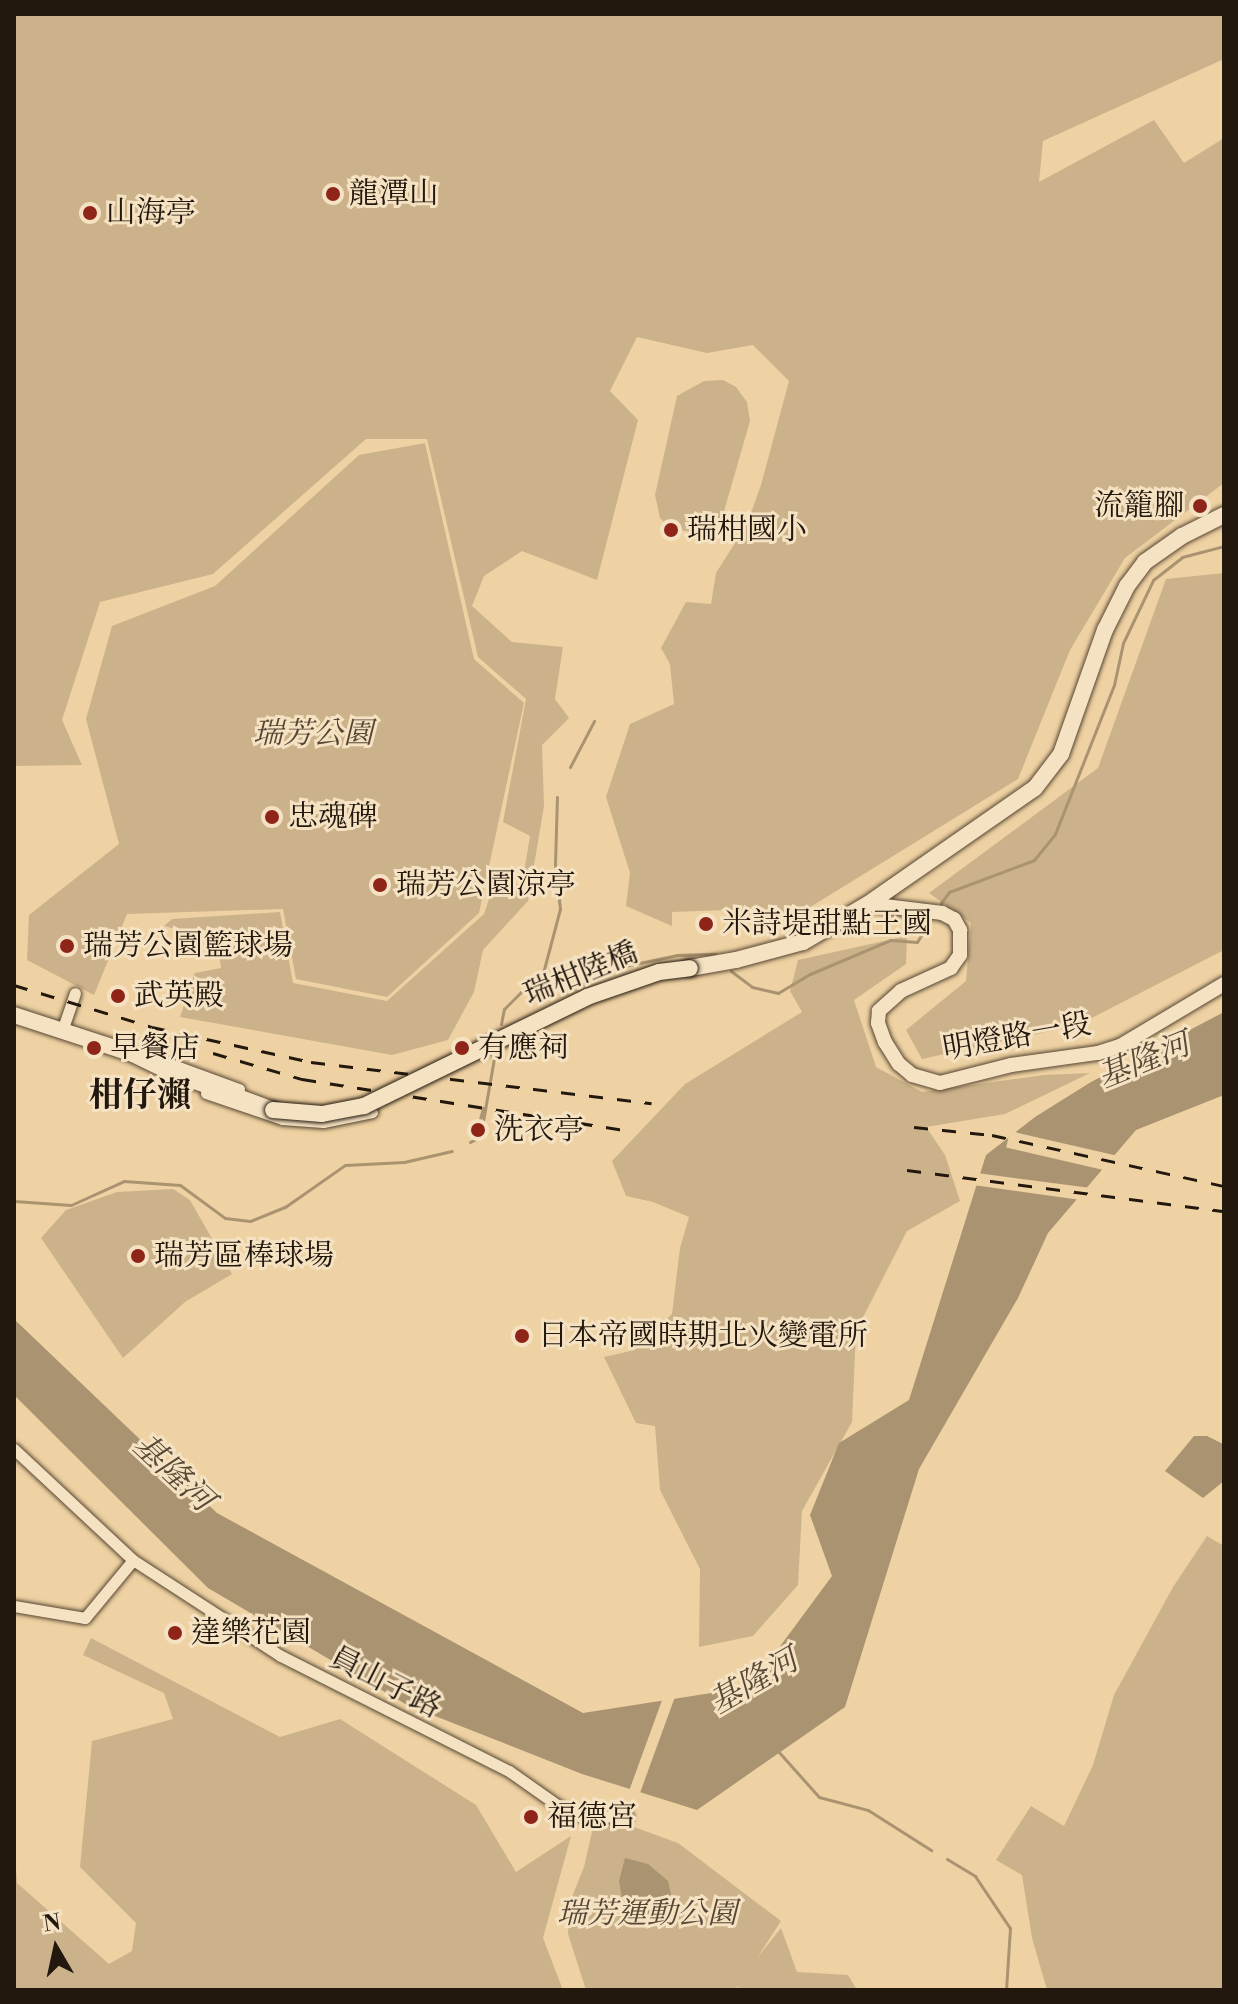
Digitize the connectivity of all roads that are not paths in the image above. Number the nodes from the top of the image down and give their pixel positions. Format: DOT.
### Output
graph roads {
  1 [pos="1224,515"];
  2 [pos="868,904"];
  3 [pos="1224,984"];
  4 [pos="75,993"];
  5 [pos="14,1015"];
  6 [pos="62,1031"];
  7 [pos="469,1048"];
  8 [pos="133,1054"];
  9 [pos="478,1061"];
  10 [pos="14,1449"];
  11 [pos="133,1560"];
  12 [pos="14,1606"];
  13 [pos="627,1816"];
  1 -- 2 [label="main road"];
  2 -- 3 [label="street, 明燈路一段"];
  2 -- 8 [label="main road, 瑞柑陸橋, bridge"];
  4 -- 6 [label="street"];
  5 -- 6 [label="main road"];
  6 -- 8 [label="main road"];
  7 -- 9 [label="street"];
  8 -- 8 [label="street"];
  10 -- 11 [label="street, 員山子路"];
  11 -- 12 [label="street"];
  11 -- 13 [label="street, 員山子路"];
}
